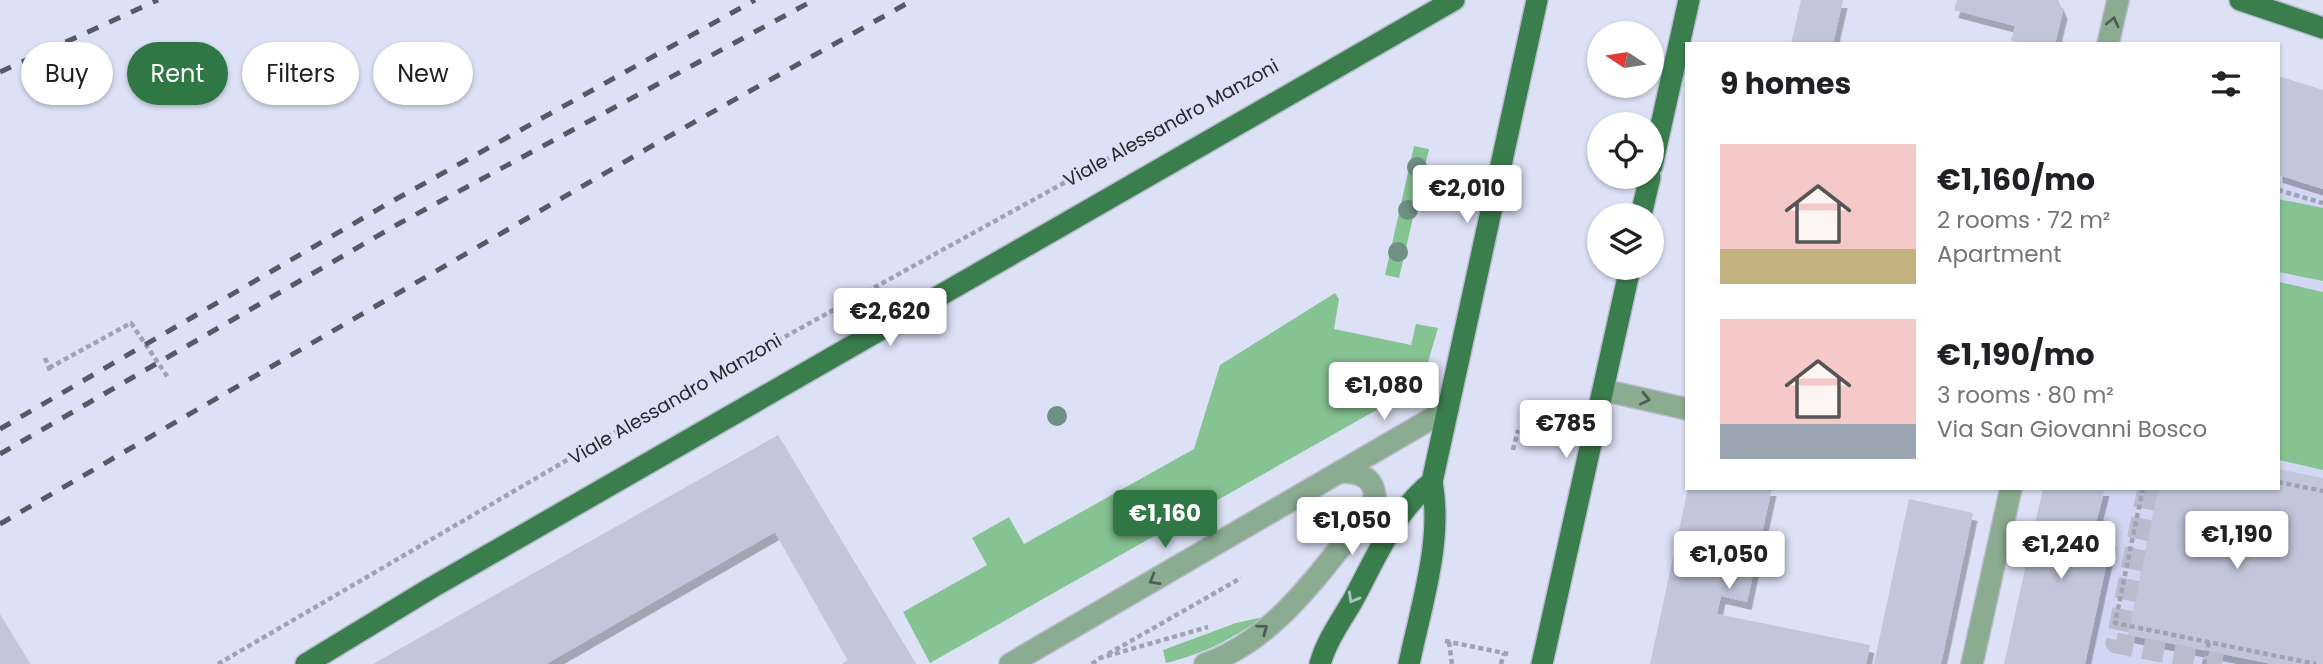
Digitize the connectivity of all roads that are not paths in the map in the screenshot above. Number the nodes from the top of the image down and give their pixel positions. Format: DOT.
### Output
graph roads {
  1 [pos="1454,0"];
  2 [pos="1537,0"];
  3 [pos="1689,0"];
  4 [pos="2118,0"];
  5 [pos="2240,0"];
  6 [pos="2323,28"];
  7 [pos="2108,42"];
  8 [pos="1664,112"];
  9 [pos="1627,280"];
  10 [pos="1603,390"];
  11 [pos="1685,408"];
  12 [pos="1448,409"];
  13 [pos="1340,472"];
  14 [pos="1432,482"];
  15 [pos="2011,490"];
  16 [pos="306,664"];
  17 [pos="1010,664"];
  18 [pos="1205,664"];
  19 [pos="1320,664"];
  20 [pos="1409,664"];
  21 [pos="1542,664"];
  22 [pos="1972,664"];
  1 -- 16 [label="main road, Viale Alessandro Manzoni"];
  2 -- 12 [label="main road"];
  3 -- 8 [label="main road"];
  7 -- 4 [label="street, one-way"];
  5 -- 6 [label="main road"];
  9 -- 10 [label="main road"];
  10 -- 11 [label="street, one-way"];
  10 -- 21 [label="main road"];
  12 -- 13 [label="street"];
  12 -- 14 [label="main road"];
  13 -- 17 [label="street, one-way"];
  18 -- 13 [label="street, one-way"];
  14 -- 19 [label="main road, one-way"];
  14 -- 20 [label="main road"];
  15 -- 22 [label="street"];
}
